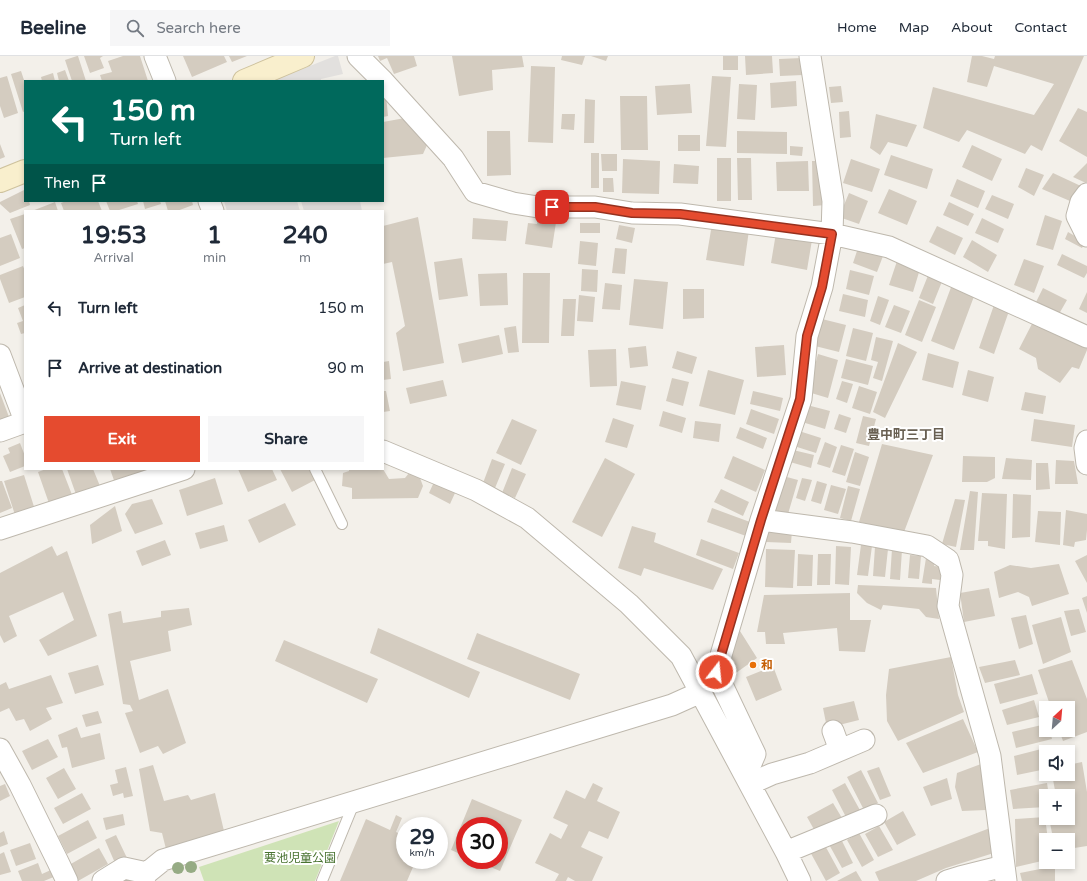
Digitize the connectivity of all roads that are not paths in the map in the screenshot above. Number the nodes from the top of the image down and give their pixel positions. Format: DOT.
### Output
graph roads {
  1 [pos="155,56"];
  2 [pos="303,56"];
  3 [pos="358,56"];
  4 [pos="810,56"];
  5 [pos="165,80"];
  6 [pos="246,80"];
  7 [pos="382,80"];
  8 [pos="384,82"];
  9 [pos="24,171"];
  10 [pos="0,181"];
  11 [pos="1087,194"];
  12 [pos="832,234"];
  13 [pos="1087,236"];
  14 [pos="1087,337"];
  15 [pos="0,355"];
  16 [pos="24,418"];
  17 [pos="24,421"];
  18 [pos="0,430"];
  19 [pos="1087,441"];
  20 [pos="384,451"];
  21 [pos="1087,464"];
  22 [pos="181,470"];
  23 [pos="315,470"];
  24 [pos="761,520"];
  25 [pos="342,524"];
  26 [pos="0,529"];
  27 [pos="701,692"];
  28 [pos="864,740"];
  29 [pos="0,749"];
  30 [pos="748,780"];
  31 [pos="354,802"];
  32 [pos="876,815"];
  33 [pos="786,852"];
  34 [pos="1005,874"];
  35 [pos="145,877"];
  36 [pos="66,881"];
  37 [pos="103,881"];
  38 [pos="322,881"];
  39 [pos="800,881"];
  40 [pos="947,881"];
  1 -- 5 [label="street"];
  2 -- 6 [label="street"];
  3 -- 7 [label="street"];
  4 -- 12 [label="street"];
  8 -- 12 [label="street"];
  9 -- 10 [label="street"];
  11 -- 13 [label="street"];
  12 -- 14 [label="street"];
  12 -- 24 [label="street"];
  15 -- 16 [label="street"];
  17 -- 18 [label="street"];
  19 -- 21 [label="street"];
  20 -- 27 [label="street"];
  22 -- 26 [label="street"];
  23 -- 25 [label="lane"];
  24 -- 30 [label="street"];
  24 -- 34 [label="street"];
  27 -- 30 [label="street"];
  27 -- 31 [label="street"];
  28 -- 30 [label="street"];
  29 -- 36 [label="street"];
  30 -- 33 [label="street"];
  31 -- 35 [label="street"];
  31 -- 38 [label="lane"];
  32 -- 33 [label="street"];
  33 -- 39 [label="street"];
  34 -- 40 [label="street"];
  35 -- 37 [label="street"];
}
